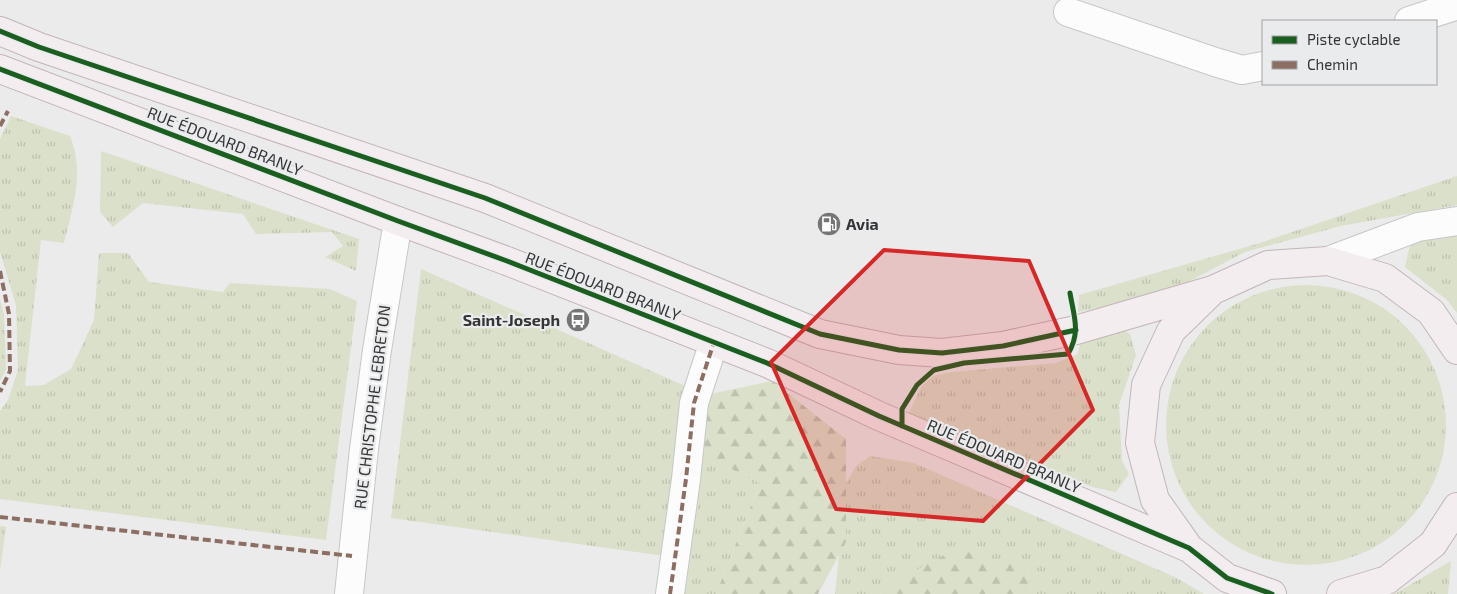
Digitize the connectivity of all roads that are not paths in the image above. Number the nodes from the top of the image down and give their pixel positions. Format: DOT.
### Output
graph roads {
  1 [pos="1457,4"];
  2 [pos="1068,12"];
  3 [pos="1412,20"];
  4 [pos="0,31"];
  5 [pos="1262,66"];
  6 [pos="0,69"];
  7 [pos="1457,220"];
  8 [pos="398,221"];
  9 [pos="1328,261"];
  10 [pos="1214,290"];
  11 [pos="714,342"];
  12 [pos="1457,350"];
  13 [pos="1457,507"];
  14 [pos="1188,548"];
  15 [pos="349,594"];
  16 [pos="670,594"];
  17 [pos="1272,594"];
  18 [pos="1341,594"];
  1 -- 3 [label="street"];
  2 -- 5 [label="street"];
  4 -- 10 [label="main road, RUE ÉDOUARD BRANLY"];
  6 -- 8 [label="main road, RUE ÉDOUARD BRANLY"];
  7 -- 9 [label="street"];
  8 -- 11 [label="main road, RUE ÉDOUARD BRANLY"];
  8 -- 15 [label="street, RUE CHRISTOPHE LEBRETON"];
  9 -- 10 [label="main road"];
  9 -- 12 [label="main road"];
  10 -- 14 [label="main road"];
  11 -- 14 [label="main road, RUE ÉDOUARD BRANLY"];
  11 -- 16 [label="street"];
  13 -- 18 [label="main road"];
  14 -- 17 [label="main road"];
}
